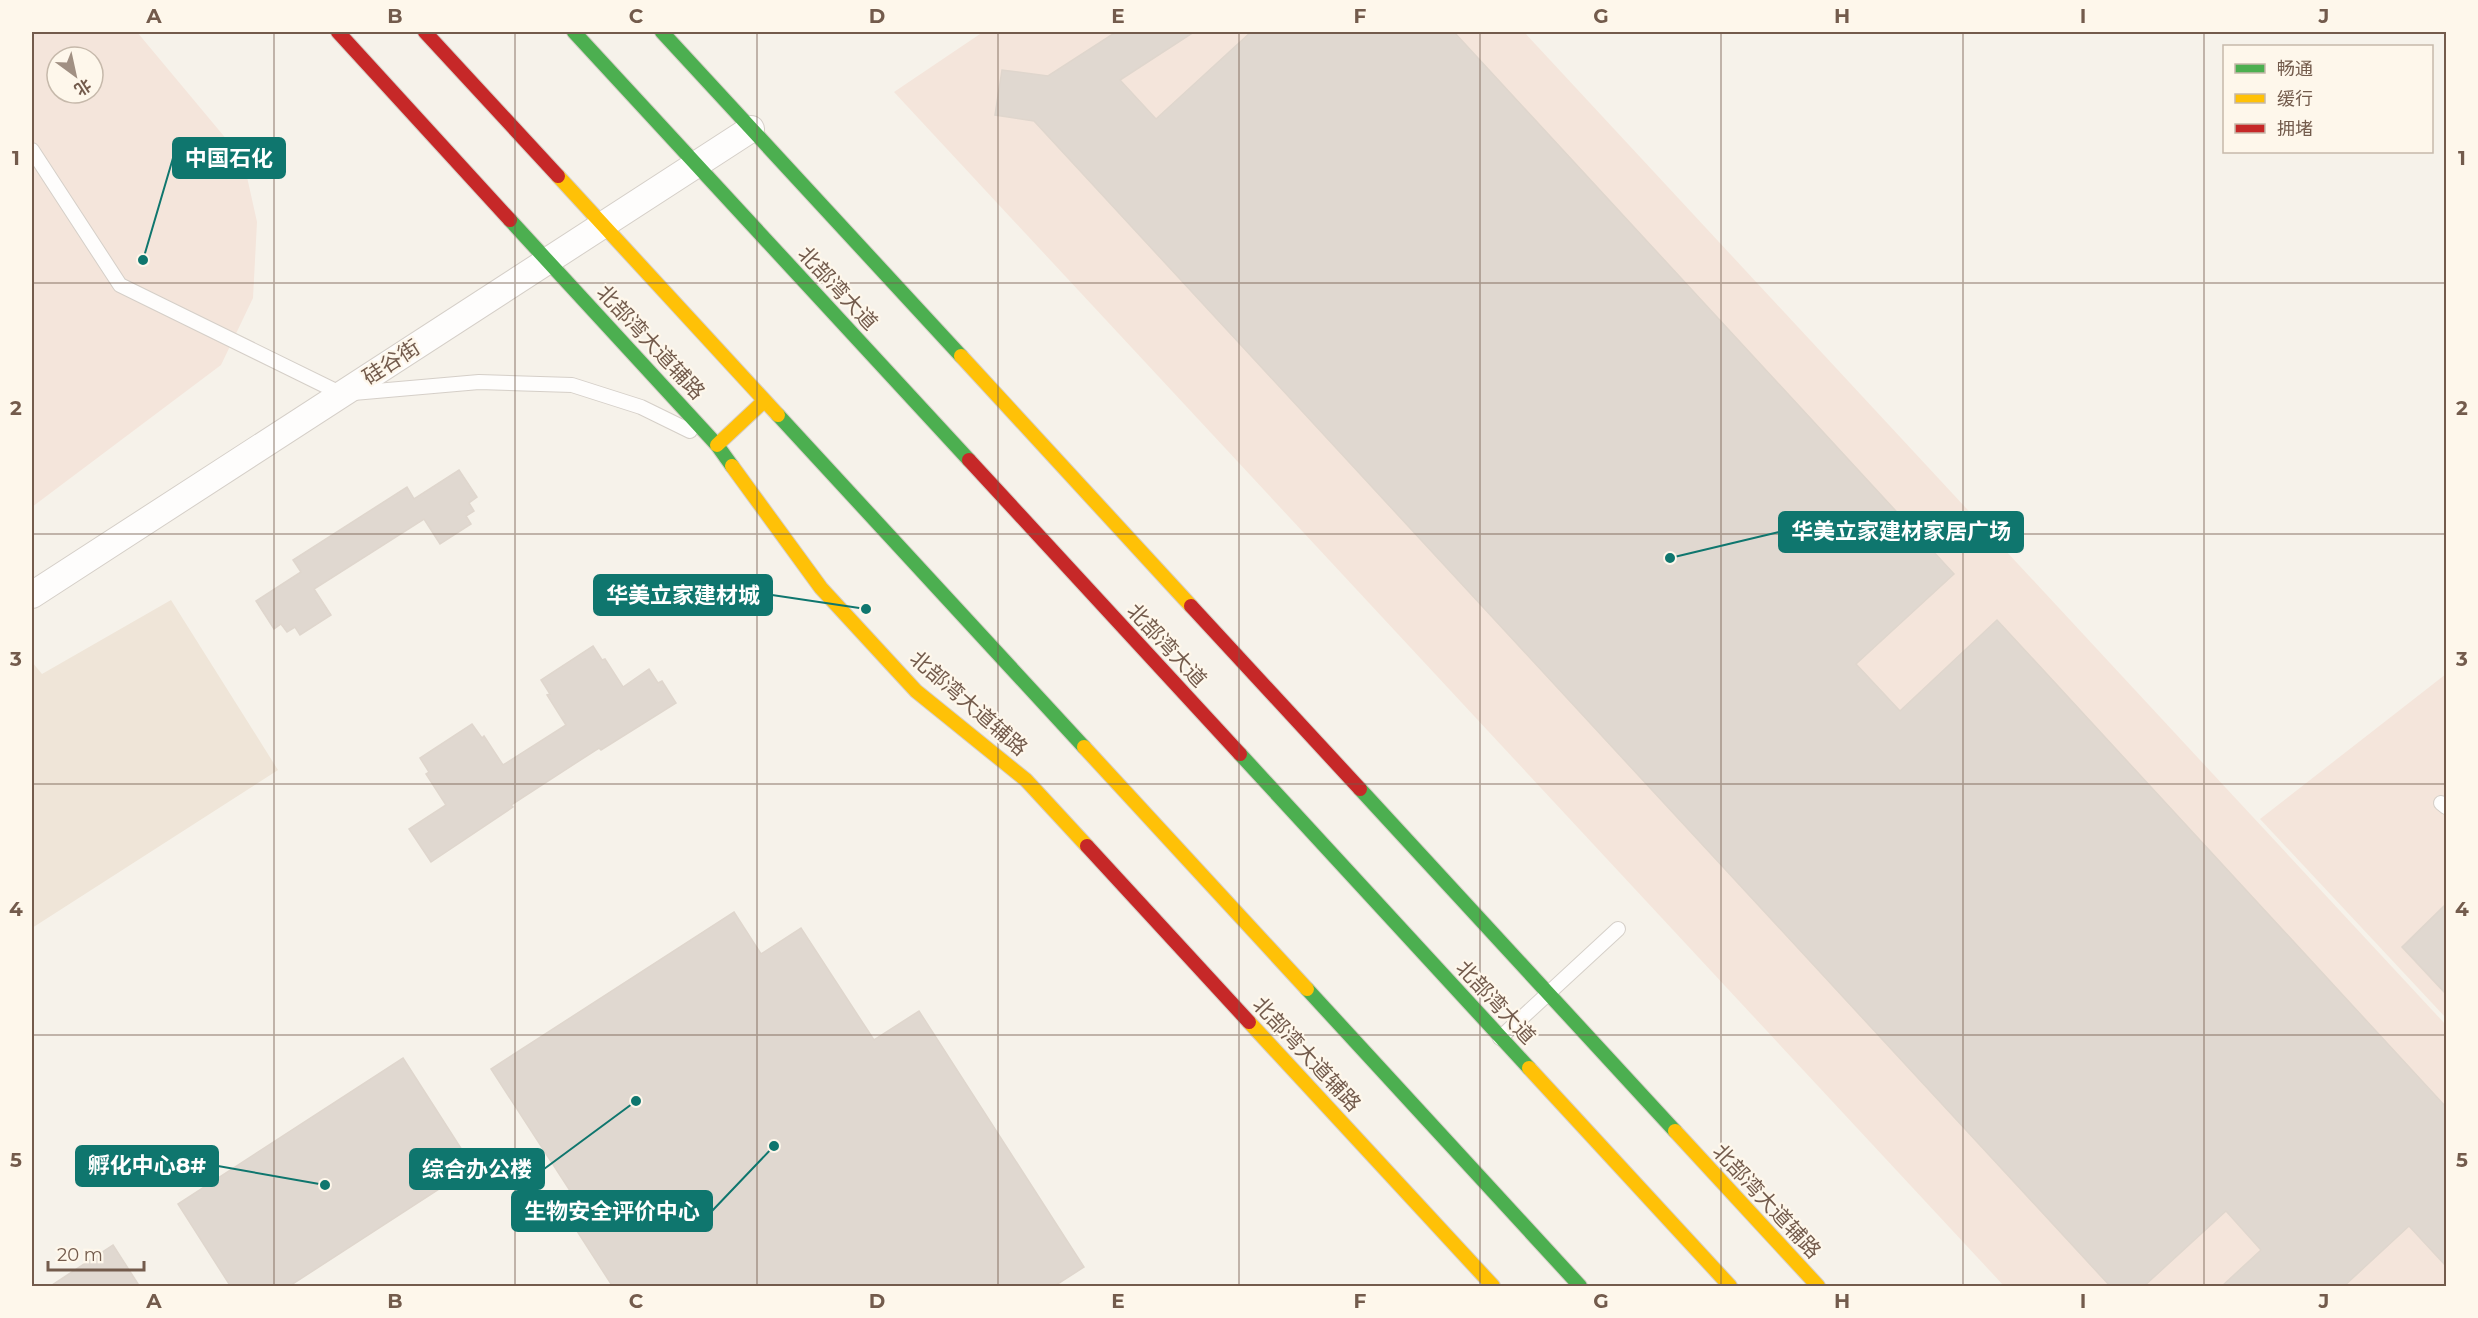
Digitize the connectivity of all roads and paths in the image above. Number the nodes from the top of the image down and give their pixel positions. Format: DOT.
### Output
graph roads {
  1 [pos="338,32"];
  2 [pos="425,32"];
  3 [pos="574,32"];
  4 [pos="662,32"];
  5 [pos="751,129"];
  6 [pos="32,150"];
  7 [pos="696,165"];
  8 [pos="603,225"];
  9 [pos="547,261"];
  10 [pos="342,394"];
  11 [pos="764,401"];
  12 [pos="717,445"];
  13 [pos="32,595"];
  14 [pos="1618,929"];
  15 [pos="1548,994"];
  16 [pos="1500,1038"];
  17 [pos="1493,1287"];
  18 [pos="1580,1287"];
  19 [pos="1730,1287"];
  20 [pos="1818,1287"];
  1 -- 9 [label="main road, 北部湾大道辅路"];
  2 -- 8 [label="main road"];
  3 -- 7 [label="main road, 北部湾大道"];
  4 -- 5 [label="main road, 北部湾大道辅路"];
  5 -- 7 [label="street, 硅谷街"];
  5 -- 15 [label="main road, 北部湾大道辅路"];
  6 -- 10 [label="lane"];
  7 -- 8 [label="street, 硅谷街"];
  7 -- 16 [label="main road, 北部湾大道"];
  8 -- 9 [label="street, 硅谷街"];
  8 -- 11 [label="main road"];
  9 -- 10 [label="street, 硅谷街"];
  9 -- 12 [label="main road, 北部湾大道辅路"];
  10 -- 12 [label="lane"];
  10 -- 13 [label="street, 硅谷街"];
  11 -- 12 [label="main road"];
  11 -- 18 [label="main road"];
  12 -- 17 [label="main road, 北部湾大道辅路"];
  14 -- 15 [label="lane"];
  15 -- 16 [label="lane"];
  15 -- 20 [label="main road, 北部湾大道辅路"];
  16 -- 19 [label="main road, 北部湾大道"];
}
